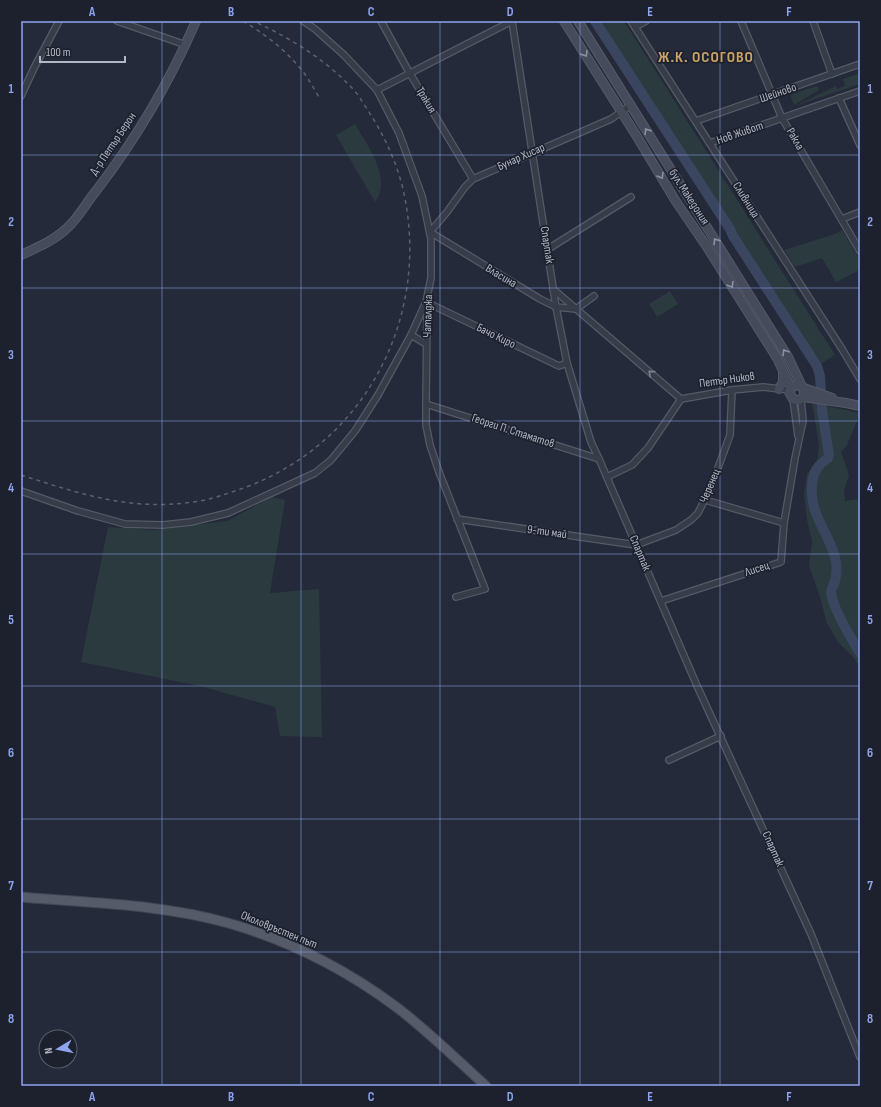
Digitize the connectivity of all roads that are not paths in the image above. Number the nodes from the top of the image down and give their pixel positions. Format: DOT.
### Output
graph roads {
  1 [pos="59,21"];
  2 [pos="117,21"];
  3 [pos="196,21"];
  4 [pos="303,21"];
  5 [pos="381,21"];
  6 [pos="512,21"];
  7 [pos="564,21"];
  8 [pos="578,21"];
  9 [pos="631,21"];
  10 [pos="646,21"];
  11 [pos="741,21"];
  12 [pos="813,21"];
  13 [pos="635,27"];
  14 [pos="186,45"];
  15 [pos="860,64"];
  16 [pos="410,72"];
  17 [pos="832,74"];
  18 [pos="377,90"];
  19 [pos="860,91"];
  20 [pos="772,94"];
  21 [pos="21,96"];
  22 [pos="839,98"];
  23 [pos="631,105"];
  24 [pos="622,112"];
  25 [pos="782,118"];
  26 [pos="696,121"];
  27 [pos="710,143"];
  28 [pos="860,145"];
  29 [pos="532,152"];
  30 [pos="473,179"];
  31 [pos="631,197"];
  32 [pos="860,212"];
  33 [pos="842,219"];
  34 [pos="430,232"];
  35 [pos="548,249"];
  36 [pos="860,251"];
  37 [pos="21,255"];
  38 [pos="553,289"];
  39 [pos="594,296"];
  40 [pos="426,302"];
  41 [pos="556,307"];
  42 [pos="576,308"];
  43 [pos="411,335"];
  44 [pos="426,344"];
  45 [pos="567,363"];
  46 [pos="783,370"];
  47 [pos="860,380"];
  48 [pos="803,387"];
  49 [pos="778,389"];
  50 [pos="732,390"];
  51 [pos="795,395"];
  52 [pos="816,396"];
  53 [pos="681,399"];
  54 [pos="426,404"];
  55 [pos="860,406"];
  56 [pos="599,459"];
  57 [pos="607,477"];
  58 [pos="21,491"];
  59 [pos="705,500"];
  60 [pos="458,519"];
  61 [pos="784,523"];
  62 [pos="636,545"];
  63 [pos="456,597"];
  64 [pos="661,601"];
  65 [pos="721,736"];
  66 [pos="668,760"];
  67 [pos="21,897"];
  68 [pos="860,1058"];
  69 [pos="486,1086"];
  1 -- 21 [label="street"];
  2 -- 14 [label="street"];
  3 -- 14 [label="street, Д-р Петър Берон"];
  4 -- 18 [label="street, Чаталджа"];
  5 -- 16 [label="street, Тракия"];
  6 -- 16 [label="street"];
  6 -- 29 [label="street, Спартак"];
  7 -- 24 [label="street, бул. Македония, one-way"];
  8 -- 23 [label="street, бул. Македония"];
  9 -- 13 [label="street, Сливница"];
  10 -- 13 [label="street"];
  11 -- 20 [label="street, Ракла"];
  12 -- 17 [label="street"];
  13 -- 26 [label="street, Сливница"];
  14 -- 37 [label="street, Д-р Петър Берон"];
  15 -- 17 [label="street, Шейново"];
  16 -- 18 [label="street"];
  16 -- 30 [label="street, Тракия"];
  17 -- 20 [label="street, Шейново"];
  18 -- 34 [label="street, Чаталджа"];
  19 -- 22 [label="street, Нов Живот"];
  20 -- 25 [label="street, Ракла"];
  20 -- 26 [label="street, Шейново"];
  22 -- 25 [label="street, Нов Живот"];
  22 -- 28 [label="street"];
  23 -- 24 [label="street, Бунар Хисар"];
  48 -- 23 [label="street, бул. Македония, one-way"];
  24 -- 29 [label="street, Бунар Хисар"];
  24 -- 46 [label="street, бул. Македония, one-way"];
  25 -- 27 [label="street, Нов Живот"];
  25 -- 33 [label="street, Ракла"];
  26 -- 27 [label="street, Сливница"];
  27 -- 47 [label="street, Сливница"];
  29 -- 30 [label="street, Бунар Хисар"];
  29 -- 35 [label="street, Спартак"];
  30 -- 34 [label="street, Бунар Хисар"];
  31 -- 35 [label="street"];
  32 -- 33 [label="street"];
  33 -- 36 [label="street, Ракла"];
  34 -- 40 [label="street, Чаталджа"];
  34 -- 41 [label="street, Власина"];
  35 -- 38 [label="street, Спартак"];
  38 -- 41 [label="street, Спартак"];
  38 -- 42 [label="street"];
  39 -- 42 [label="street"];
  40 -- 43 [label="street"];
  40 -- 44 [label="street, Чаталджа"];
  40 -- 45 [label="street, Бачо Киро"];
  41 -- 42 [label="street, Власина"];
  41 -- 45 [label="street, Спартак"];
  53 -- 42 [label="street, one-way"];
  43 -- 44 [label="street"];
  43 -- 58 [label="street"];
  44 -- 54 [label="street, Чаталджа"];
  45 -- 56 [label="street, Спартак"];
  46 -- 49 [label="street"];
  46 -- 51 [label="street, бул. Македония"];
  48 -- 51 [label="street"];
  48 -- 51 [label="street"];
  48 -- 52 [label="street"];
  49 -- 50 [label="street, Петър Ников"];
  49 -- 51 [label="street, Петър Ников"];
  50 -- 53 [label="street, Петър Ников"];
  50 -- 59 [label="street, Черенец"];
  51 -- 52 [label="street"];
  51 -- 61 [label="street, Лисец"];
  52 -- 55 [label="street"];
  53 -- 57 [label="street"];
  54 -- 56 [label="street, Георги П. Стаматов"];
  54 -- 60 [label="street, Чаталджа"];
  56 -- 57 [label="street, Спартак"];
  57 -- 62 [label="street, Спартак"];
  59 -- 61 [label="street"];
  59 -- 62 [label="street, Черенец"];
  60 -- 62 [label="street, 9-ти май"];
  60 -- 63 [label="street, Чаталджа"];
  61 -- 64 [label="street, Лисец"];
  62 -- 64 [label="street, Спартак"];
  64 -- 65 [label="street, Спартак"];
  65 -- 66 [label="street"];
  65 -- 68 [label="street, Спартак"];
  67 -- 69 [label="main road, Околовръстен път"];
}
